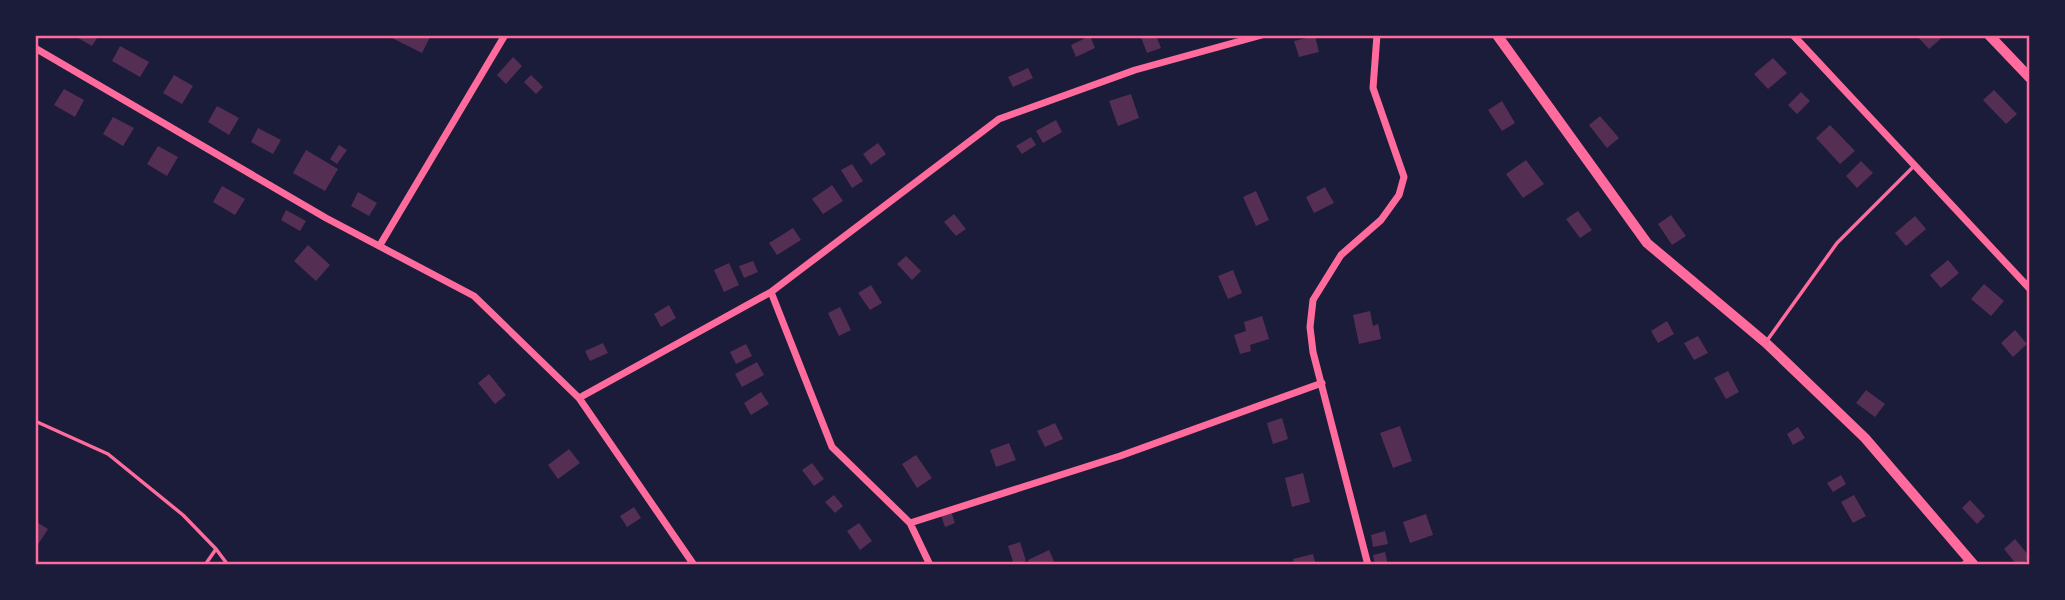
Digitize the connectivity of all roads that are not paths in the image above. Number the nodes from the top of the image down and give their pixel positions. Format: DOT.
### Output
graph roads {
  1 [pos="505,35"];
  2 [pos="1262,35"];
  3 [pos="1377,35"];
  4 [pos="1497,35"];
  5 [pos="1793,35"];
  6 [pos="1989,35"];
  7 [pos="35,48"];
  8 [pos="2030,79"];
  9 [pos="1915,165"];
  10 [pos="380,245"];
  11 [pos="2030,289"];
  12 [pos="771,292"];
  13 [pos="1766,342"];
  14 [pos="1322,383"];
  15 [pos="579,398"];
  16 [pos="35,421"];
  17 [pos="909,523"];
  18 [pos="216,548"];
  19 [pos="1968,563"];
  20 [pos="205,565"];
  21 [pos="228,565"];
  22 [pos="694,565"];
  23 [pos="930,565"];
  24 [pos="1368,565"];
  1 -- 10 [label="street"];
  2 -- 12 [label="street"];
  3 -- 14 [label="street"];
  4 -- 13 [label="street"];
  5 -- 9 [label="street"];
  6 -- 8 [label="street"];
  7 -- 10 [label="street"];
  9 -- 11 [label="street"];
  9 -- 13 [label="lane"];
  10 -- 15 [label="street"];
  12 -- 15 [label="street"];
  12 -- 17 [label="street"];
  13 -- 19 [label="street"];
  14 -- 17 [label="street"];
  14 -- 24 [label="street"];
  15 -- 22 [label="street"];
  16 -- 18 [label="lane"];
  17 -- 23 [label="street"];
  18 -- 20 [label="lane"];
  18 -- 21 [label="lane"];
}
